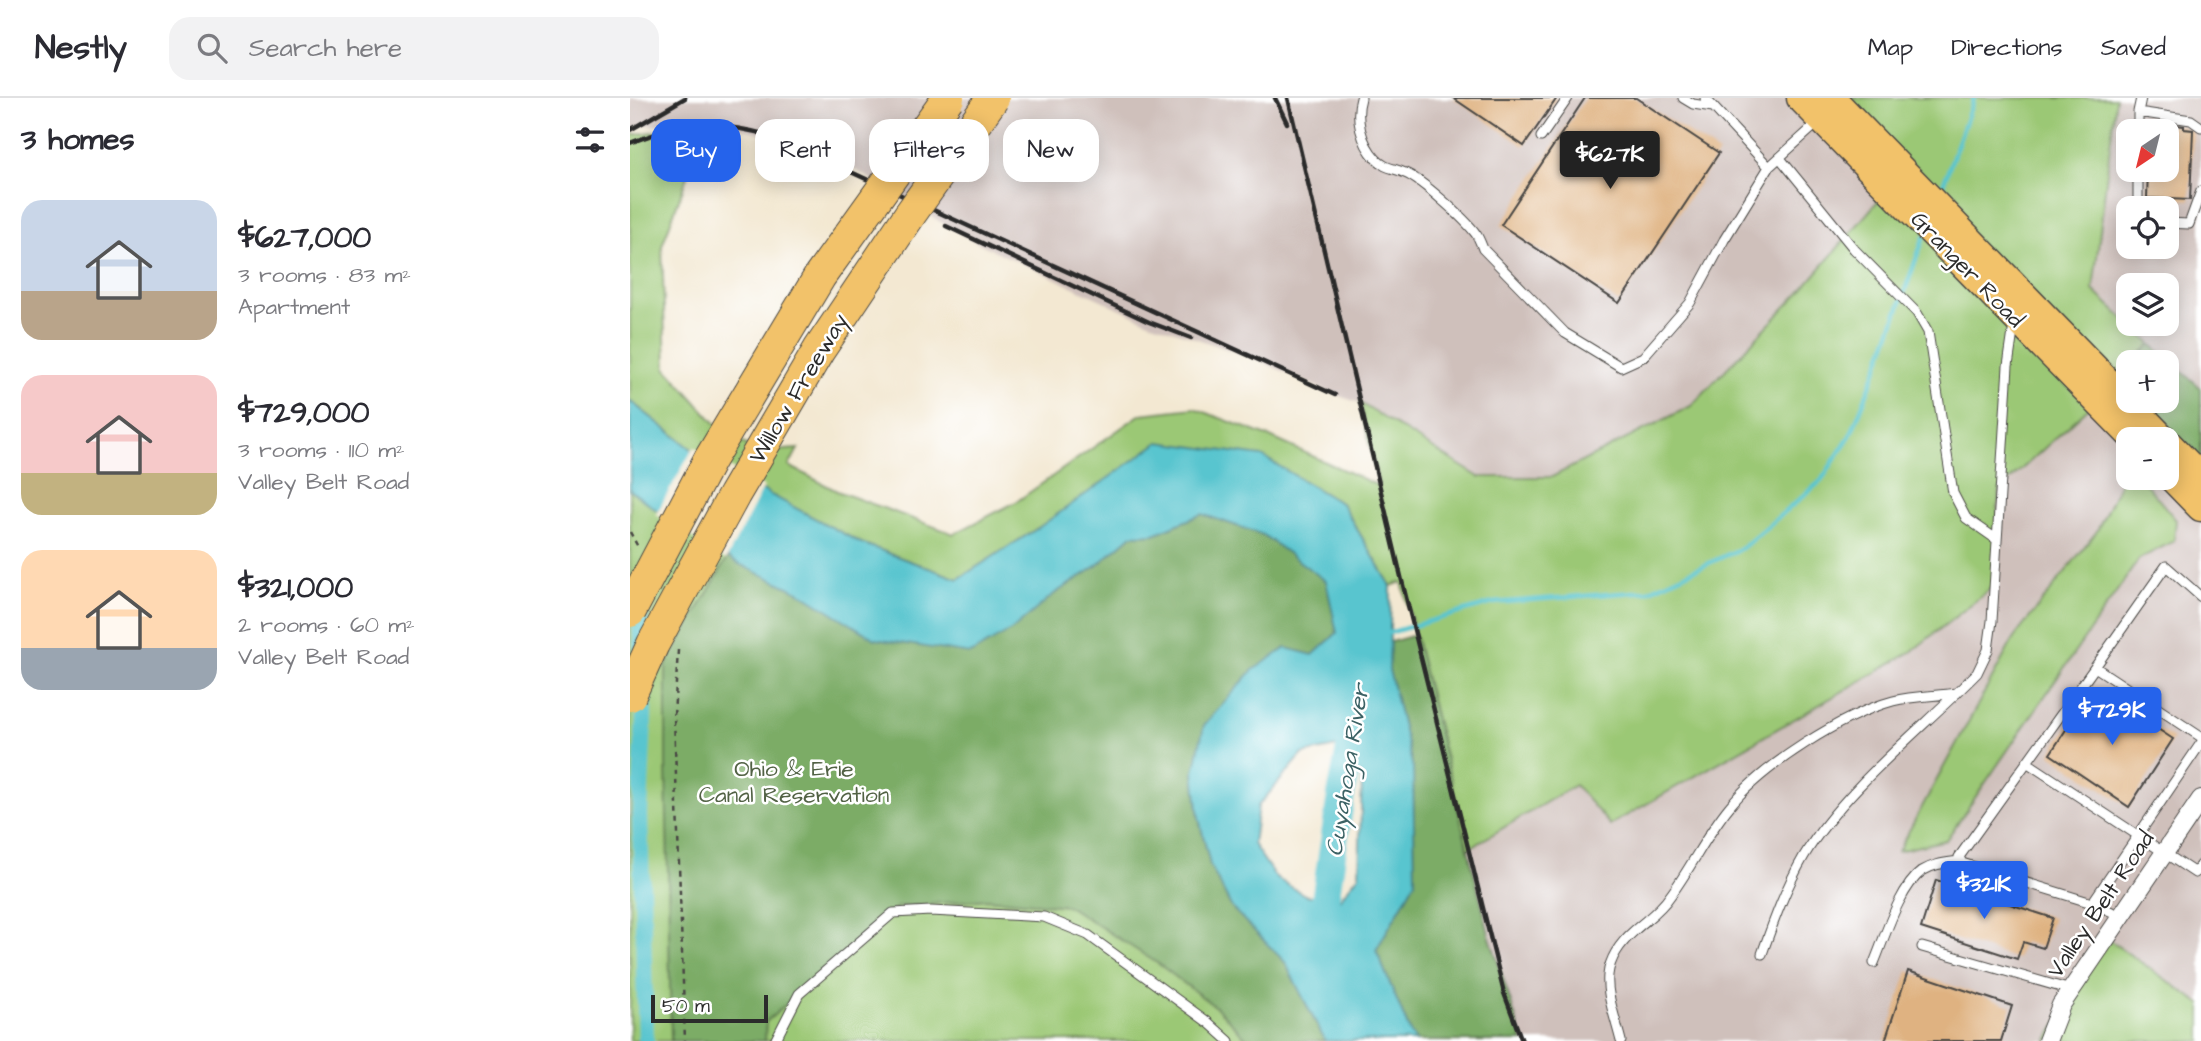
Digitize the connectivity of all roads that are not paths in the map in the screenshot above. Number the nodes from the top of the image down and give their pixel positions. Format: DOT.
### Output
graph roads {
  1 [pos="947,98"];
  2 [pos="993,98"];
  3 [pos="1361,98"];
  4 [pos="1568,98"];
  5 [pos="1683,98"];
  6 [pos="1705,98"];
  7 [pos="1801,98"];
  8 [pos="2141,98"];
  9 [pos="1833,105"];
  10 [pos="1713,107"];
  11 [pos="2138,112"];
  12 [pos="2138,119"];
  13 [pos="2201,127"];
  14 [pos="1541,137"];
  15 [pos="1780,158"];
  16 [pos="1769,167"];
  17 [pos="2201,191"];
  18 [pos="2179,224"];
  19 [pos="2022,309"];
  20 [pos="2125,427"];
  21 [pos="2150,427"];
  22 [pos="2179,455"];
  23 [pos="2201,478"];
  24 [pos="2179,484"];
  25 [pos="2201,507"];
  26 [pos="1996,539"];
  27 [pos="2201,597"];
  28 [pos="630,611"];
  29 [pos="2095,667"];
  30 [pos="1957,693"];
  31 [pos="630,695"];
  32 [pos="2201,737"];
  33 [pos="2201,743"];
  34 [pos="2028,763"];
  35 [pos="2201,799"];
  36 [pos="2138,836"];
  37 [pos="2164,853"];
  38 [pos="1959,861"];
  39 [pos="2201,865"];
  40 [pos="2092,903"];
  41 [pos="2121,916"];
  42 [pos="1922,947"];
  43 [pos="1762,954"];
  44 [pos="1874,963"];
  45 [pos="2071,990"];
  46 [pos="775,1041"];
  47 [pos="1229,1041"];
  48 [pos="1621,1041"];
  49 [pos="2048,1041"];
  1 -- 28 [label="highway, Willow Freeway, bridge"];
  2 -- 31 [label="highway, Willow Freeway, bridge"];
  3 -- 16 [label="lane"];
  4 -- 14 [label="lane"];
  5 -- 10 [label="lane"];
  6 -- 10 [label="lane"];
  7 -- 9 [label="main road, Granger Road"];
  8 -- 11 [label="lane"];
  9 -- 15 [label="lane"];
  9 -- 19 [label="main road, Granger Road"];
  10 -- 16 [label="lane"];
  11 -- 12 [label="lane"];
  11 -- 13 [label="lane"];
  15 -- 16 [label="lane"];
  15 -- 26 [label="lane"];
  17 -- 18 [label="lane"];
  19 -- 20 [label="main road, Granger Road"];
  19 -- 21 [label="main road, Granger Road"];
  19 -- 26 [label="lane"];
  22 -- 23 [label="main road, Granger Road"];
  24 -- 25 [label="main road"];
  26 -- 30 [label="lane"];
  27 -- 29 [label="lane"];
  29 -- 32 [label="lane"];
  29 -- 34 [label="lane"];
  30 -- 43 [label="lane"];
  30 -- 48 [label="lane"];
  33 -- 36 [label="lane"];
  34 -- 36 [label="lane"];
  34 -- 38 [label="lane"];
  35 -- 37 [label="street, Valley Belt Road"];
  36 -- 37 [label="lane"];
  36 -- 40 [label="lane"];
  37 -- 39 [label="lane"];
  37 -- 41 [label="street, Valley Belt Road"];
  38 -- 40 [label="lane"];
  38 -- 44 [label="lane"];
  40 -- 41 [label="lane"];
  41 -- 45 [label="street, Valley Belt Road"];
  42 -- 45 [label="lane"];
  45 -- 49 [label="street, Valley Belt Road"];
  46 -- 47 [label="lane"];
}
